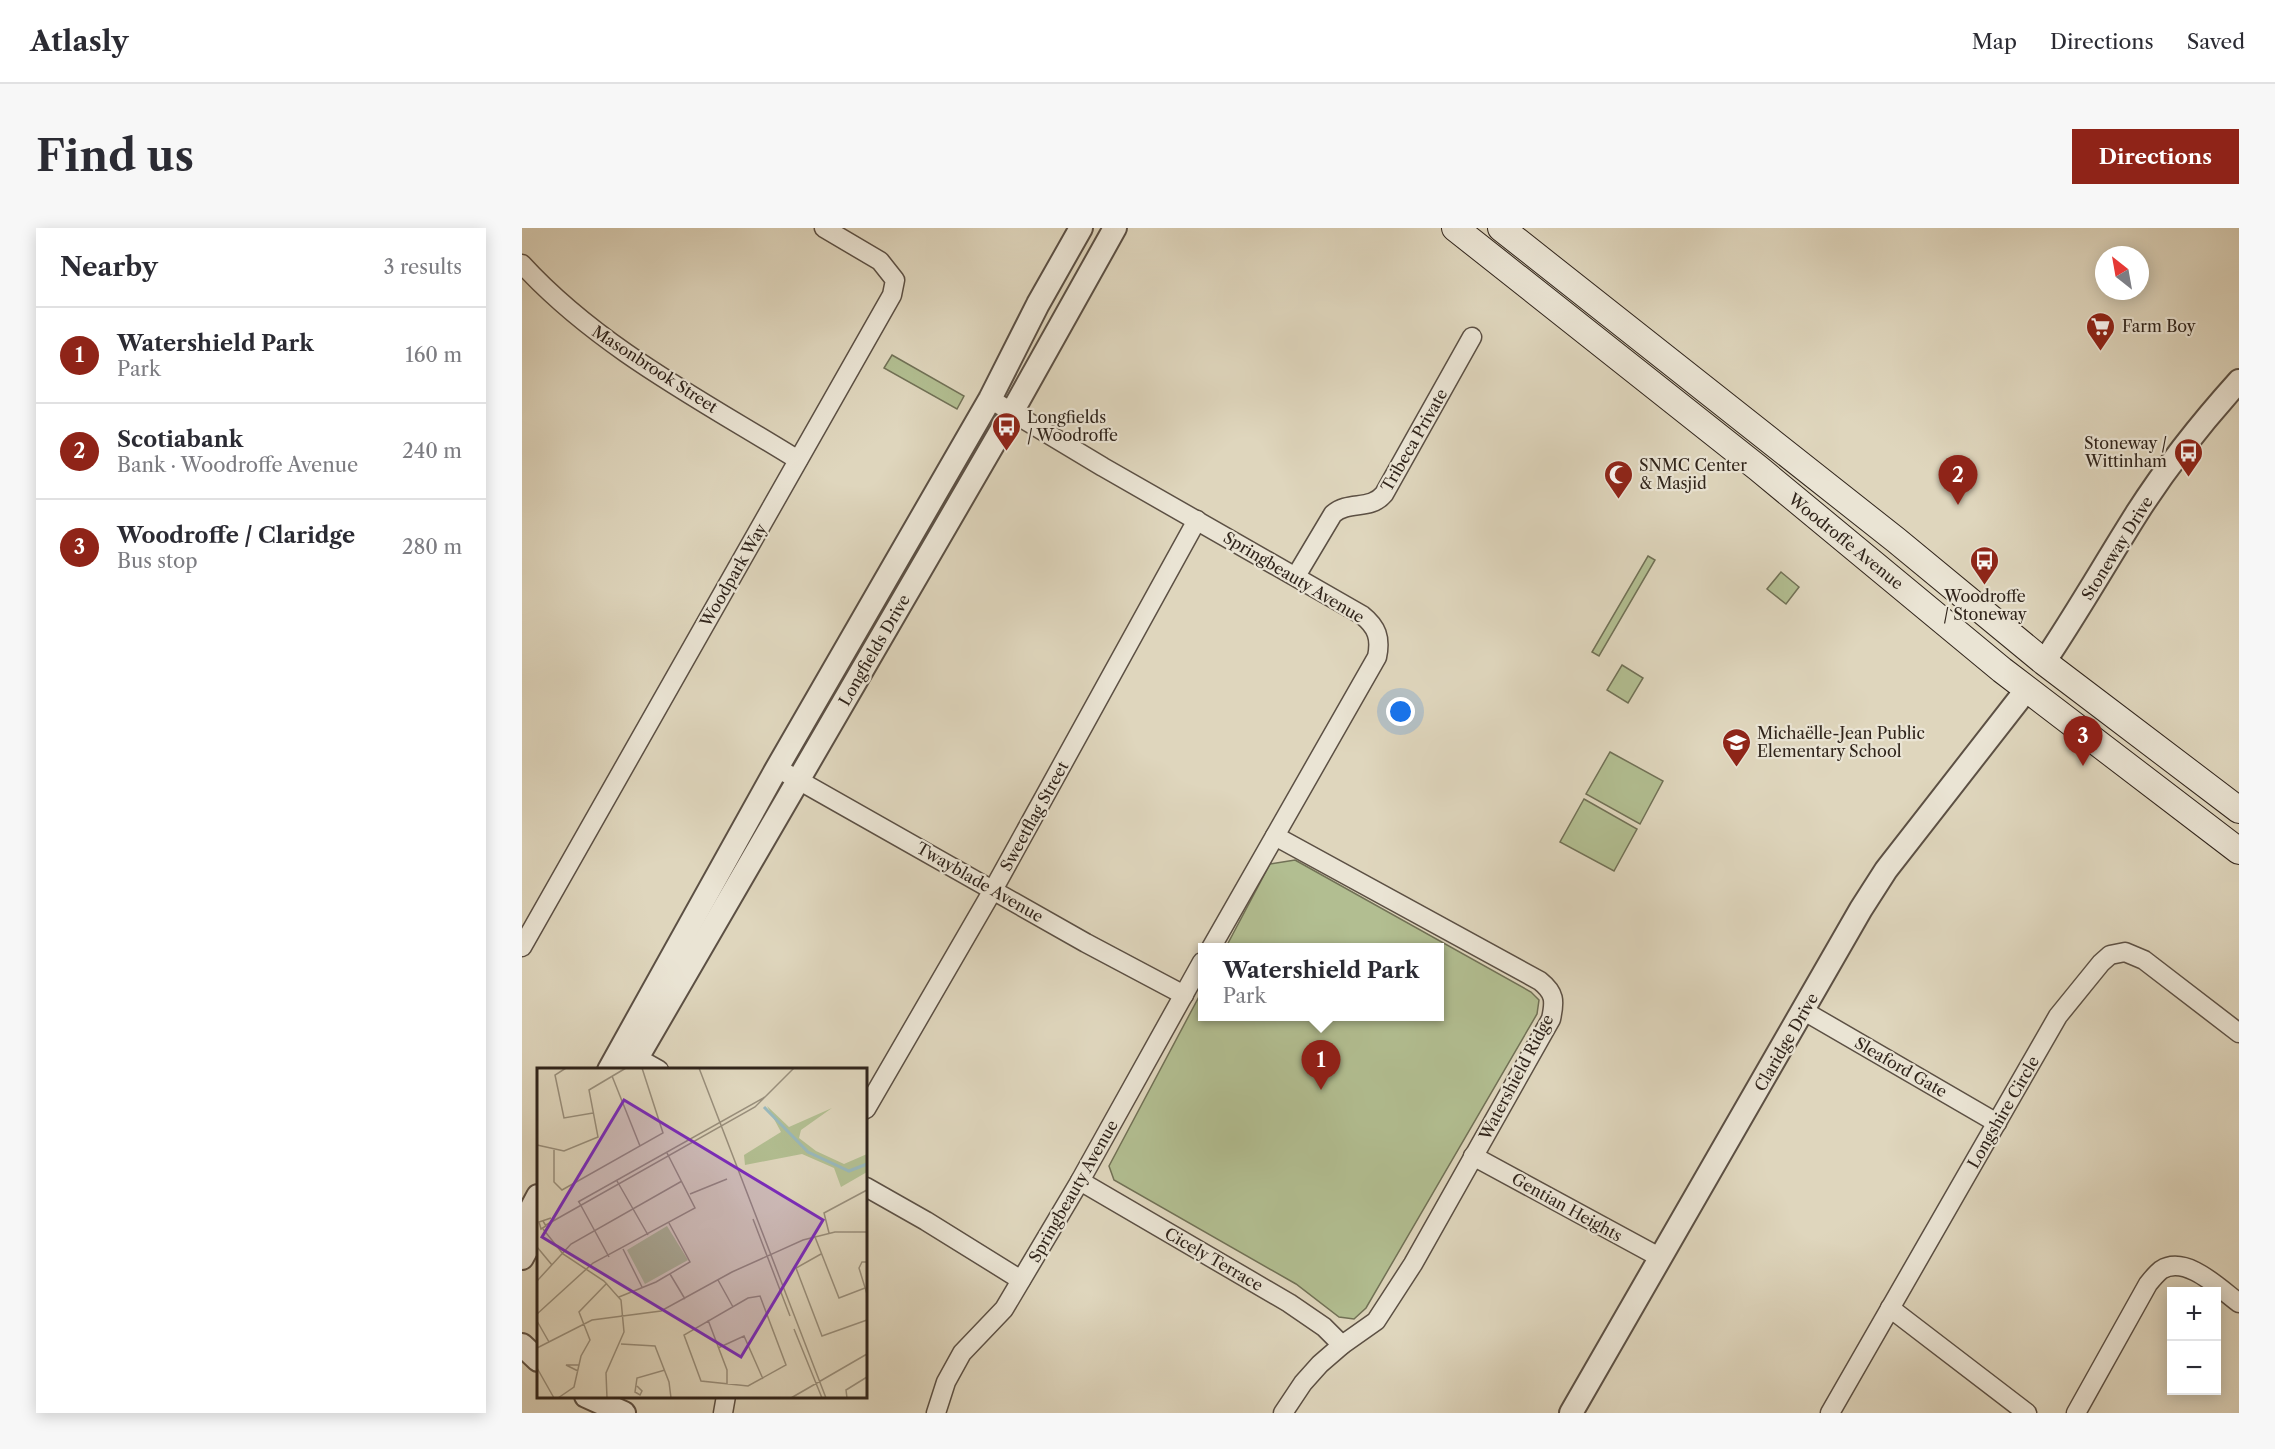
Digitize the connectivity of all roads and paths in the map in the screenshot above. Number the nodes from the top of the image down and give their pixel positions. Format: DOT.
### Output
graph roads {
  1 [pos="824,228"];
  2 [pos="1081,228"];
  3 [pos="1115,228"];
  4 [pos="1455,228"];
  5 [pos="1501,228"];
  6 [pos="522,264"];
  7 [pos="1472,337"];
  8 [pos="2239,381"];
  9 [pos="990,399"];
  10 [pos="1012,412"];
  11 [pos="798,460"];
  12 [pos="1197,520"];
  13 [pos="1296,576"];
  14 [pos="2044,662"];
  15 [pos="2026,688"];
  16 [pos="777,768"];
  17 [pos="798,781"];
  18 [pos="2239,810"];
  19 [pos="1275,836"];
  20 [pos="2239,851"];
  21 [pos="993,890"];
  22 [pos="1214,943"];
  23 [pos="522,947"];
  24 [pos="1198,970"];
  25 [pos="1184,994"];
  26 [pos="1804,1011"];
  27 [pos="2239,1033"];
  28 [pos="629,1058"];
  29 [pos="612,1068"];
  30 [pos="654,1068"];
  31 [pos="867,1107"];
  32 [pos="1997,1123"];
  33 [pos="1473,1156"];
  34 [pos="1080,1181"];
  35 [pos="867,1188"];
  36 [pos="537,1198"];
  37 [pos="522,1226"];
  38 [pos="537,1230"];
  39 [pos="522,1258"];
  40 [pos="1661,1258"];
  41 [pos="1021,1280"];
  42 [pos="2239,1303"];
  43 [pos="1890,1308"];
  44 [pos="522,1345"];
  45 [pos="1342,1345"];
  46 [pos="537,1359"];
  47 [pos="522,1367"];
  48 [pos="537,1374"];
  49 [pos="590,1398"];
  50 [pos="726,1398"];
  51 [pos="624,1413"];
  52 [pos="723,1413"];
  53 [pos="936,1413"];
  54 [pos="1283,1413"];
  55 [pos="1571,1413"];
  56 [pos="1830,1413"];
  57 [pos="2027,1413"];
  58 [pos="2076,1413"];
  1 -- 11 [label="street, Woodpark Way"];
  2 -- 9 [label="street, Longfields Drive"];
  3 -- 10 [label="street, Longfields Drive"];
  4 -- 15 [label="main road, Woodroffe Avenue"];
  5 -- 14 [label="main road, Woodroffe Avenue"];
  6 -- 11 [label="street, Masonbrook Street"];
  7 -- 13 [label="street, Tribeca Private"];
  8 -- 14 [label="street, Stoneway Drive"];
  9 -- 10 [label="street, Springbeauty Avenue"];
  9 -- 16 [label="street, Longfields Drive"];
  10 -- 12 [label="street, Springbeauty Avenue"];
  10 -- 17 [label="street, Longfields Drive"];
  11 -- 23 [label="street, Woodpark Way"];
  12 -- 13 [label="street, Springbeauty Avenue"];
  12 -- 21 [label="street, Sweetflag Street"];
  13 -- 19 [label="street, Springbeauty Avenue"];
  14 -- 15 [label="street"];
  14 -- 18 [label="main road, Woodroffe Avenue"];
  15 -- 20 [label="main road, Woodroffe Avenue"];
  15 -- 26 [label="street, Claridge Drive"];
  16 -- 17 [label="street, Twayblade Avenue"];
  16 -- 28 [label="street, Longfields Drive"];
  17 -- 21 [label="street, Twayblade Avenue"];
  17 -- 28 [label="street, Longfields Drive"];
  19 -- 22 [label="street, Springbeauty Avenue"];
  19 -- 33 [label="street, Watershield Ridge"];
  21 -- 25 [label="street, Twayblade Avenue"];
  21 -- 31 [label="street, Sweetflag Street"];
  24 -- 25 [label="street, Springbeauty Avenue"];
  25 -- 34 [label="street, Springbeauty Avenue"];
  26 -- 32 [label="street, Sleaford Gate"];
  26 -- 40 [label="street, Claridge Drive"];
  27 -- 32 [label="street, Longshire Circle"];
  28 -- 29 [label="street, Longfields Drive"];
  28 -- 30 [label="street"];
  32 -- 43 [label="street, Longshire Circle"];
  33 -- 40 [label="street, Gentian Heights"];
  33 -- 45 [label="street, Watershield Ridge"];
  34 -- 41 [label="street, Springbeauty Avenue"];
  34 -- 45 [label="street, Cicely Terrace"];
  35 -- 41 [label="street"];
  36 -- 37 [label="street"];
  38 -- 39 [label="street"];
  40 -- 55 [label="street, Claridge Drive"];
  41 -- 53 [label="street, Springbeauty Avenue"];
  42 -- 58 [label="street"];
  43 -- 56 [label="street, Longshire Circle"];
  43 -- 57 [label="street"];
  44 -- 46 [label="street"];
  45 -- 54 [label="street, Watershield Ridge"];
  47 -- 48 [label="street"];
  49 -- 51 [label="street"];
  50 -- 52 [label="street"];
}
